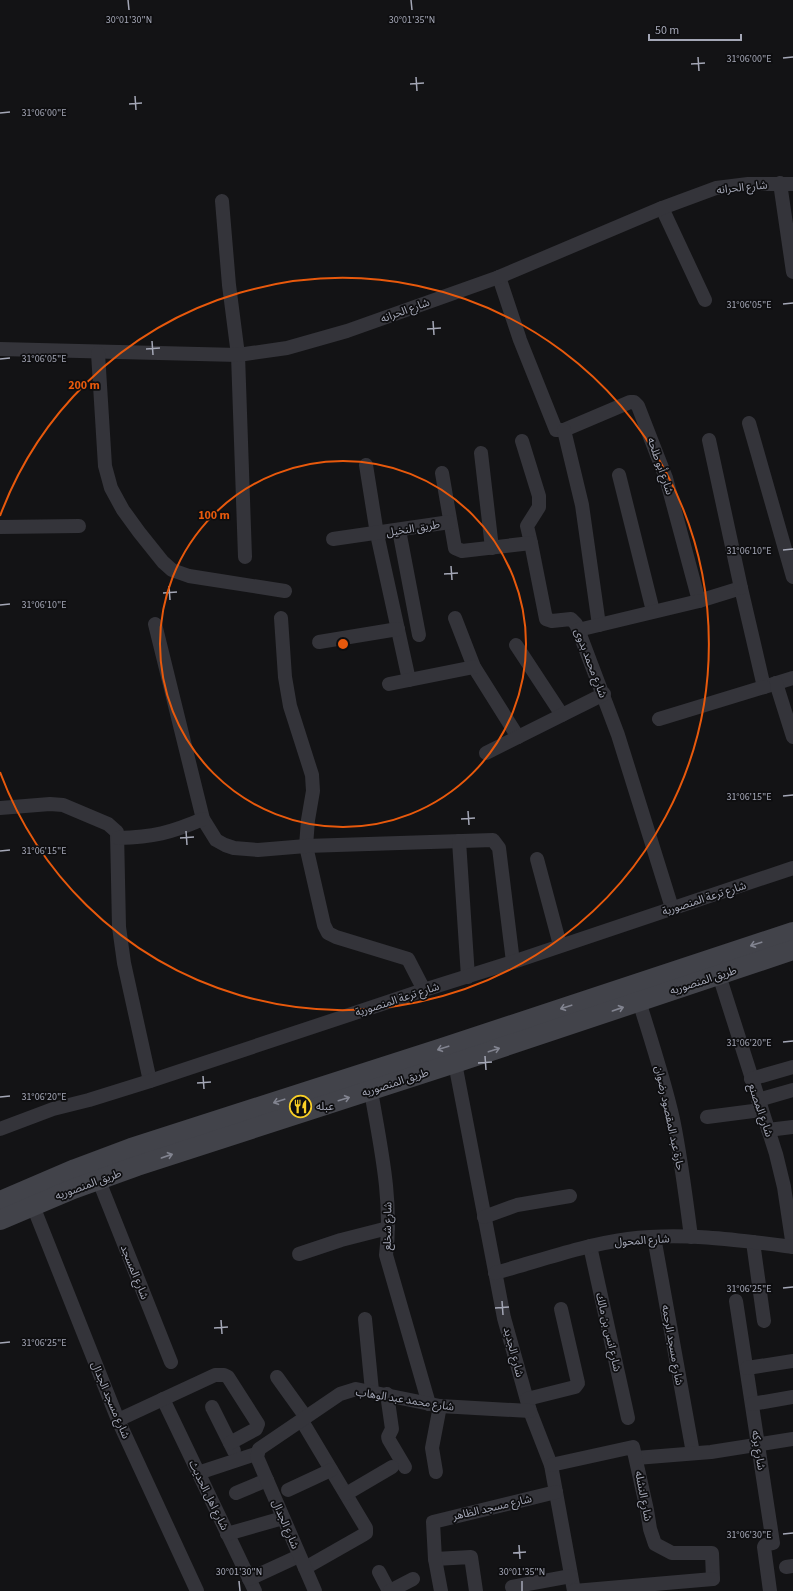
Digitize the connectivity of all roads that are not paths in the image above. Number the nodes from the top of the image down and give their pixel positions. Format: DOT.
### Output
graph roads {
  1 [pos="787,184"];
  2 [pos="222,201"];
  3 [pos="662,208"];
  4 [pos="793,272"];
  5 [pos="499,277"];
  6 [pos="706,300"];
  7 [pos="0,349"];
  8 [pos="98,353"];
  9 [pos="238,355"];
  10 [pos="749,423"];
  11 [pos="564,430"];
  12 [pos="709,440"];
  13 [pos="522,441"];
  14 [pos="481,453"];
  15 [pos="366,465"];
  16 [pos="442,473"];
  17 [pos="619,475"];
  18 [pos="450,522"];
  19 [pos="79,526"];
  20 [pos="0,527"];
  21 [pos="399,530"];
  22 [pos="377,534"];
  23 [pos="333,539"];
  24 [pos="531,543"];
  25 [pos="492,548"];
  26 [pos="245,557"];
  27 [pos="793,577"];
  28 [pos="741,588"];
  29 [pos="285,591"];
  30 [pos="699,601"];
  31 [pos="653,611"];
  32 [pos="281,618"];
  33 [pos="455,618"];
  34 [pos="155,624"];
  35 [pos="599,625"];
  36 [pos="398,629"];
  37 [pos="578,630"];
  38 [pos="419,635"];
  39 [pos="318,642"];
  40 [pos="516,645"];
  41 [pos="474,667"];
  42 [pos="793,678"];
  43 [pos="409,680"];
  44 [pos="389,684"];
  45 [pos="770,685"];
  46 [pos="604,694"];
  47 [pos="562,715"];
  48 [pos="660,719"];
  49 [pos="518,737"];
  50 [pos="793,737"];
  51 [pos="486,753"];
  52 [pos="0,808"];
  53 [pos="203,819"];
  54 [pos="118,838"];
  55 [pos="459,841"];
  56 [pos="306,846"];
  57 [pos="537,859"];
  58 [pos="793,868"];
  59 [pos="672,908"];
  60 [pos="793,932"];
  61 [pos="560,945"];
  62 [pos="793,950"];
  63 [pos="513,962"];
  64 [pos="718,975"];
  65 [pos="468,977"];
  66 [pos="424,990"];
  67 [pos="639,1001"];
  68 [pos="455,1063"];
  69 [pos="793,1067"];
  70 [pos="751,1079"];
  71 [pos="150,1081"];
  72 [pos="793,1090"];
  73 [pos="371,1091"];
  74 [pos="759,1105"];
  75 [pos="706,1117"];
  76 [pos="793,1127"];
  77 [pos="0,1130"];
  78 [pos="768,1130"];
  79 [pos="134,1157"];
  80 [pos="99,1181"];
  81 [pos="570,1196"];
  82 [pos="0,1201"];
  83 [pos="33,1206"];
  84 [pos="484,1217"];
  85 [pos="0,1220"];
  86 [pos="388,1228"];
  87 [pos="654,1237"];
  88 [pos="691,1237"];
  89 [pos="753,1242"];
  90 [pos="590,1246"];
  91 [pos="793,1247"];
  92 [pos="299,1254"];
  93 [pos="495,1273"];
  94 [pos="736,1301"];
  95 [pos="561,1309"];
  96 [pos="365,1319"];
  97 [pos="764,1321"];
  98 [pos="793,1361"];
  99 [pos="171,1362"];
  100 [pos="747,1368"];
  101 [pos="277,1377"];
  102 [pos="372,1391"];
  103 [pos="387,1394"];
  104 [pos="793,1397"];
  105 [pos="163,1399"];
  106 [pos="752,1404"];
  107 [pos="435,1405"];
  108 [pos="528,1405"];
  109 [pos="212,1406"];
  110 [pos="304,1418"];
  111 [pos="628,1418"];
  112 [pos="118,1420"];
  113 [pos="793,1439"];
  114 [pos="230,1443"];
  115 [pos="758,1446"];
  116 [pos="693,1453"];
  117 [pos="257,1455"];
  118 [pos="636,1458"];
  119 [pos="238,1460"];
  120 [pos="551,1465"];
  121 [pos="331,1470"];
  122 [pos="436,1472"];
  123 [pos="198,1473"];
  124 [pos="266,1480"];
  125 [pos="288,1490"];
  126 [pos="556,1492"];
  127 [pos="236,1493"];
  128 [pos="346,1494"];
  129 [pos="283,1518"];
  130 [pos="227,1534"];
  131 [pos="435,1559"];
  132 [pos="302,1562"];
  133 [pos="379,1572"];
  134 [pos="571,1576"];
  135 [pos="413,1579"];
  136 [pos="252,1585"];
  137 [pos="716,1585"];
  138 [pos="512,1587"];
  139 [pos="197,1591"];
  140 [pos="315,1591"];
  141 [pos="390,1591"];
  142 [pos="441,1591"];
  143 [pos="474,1591"];
  144 [pos="574,1591"];
  145 [pos="770,1591"];
  1 -- 3 [label="street, شارع الحرانه"];
  1 -- 4 [label="street"];
  2 -- 9 [label="street"];
  3 -- 5 [label="street, شارع الحرانه"];
  3 -- 6 [label="street"];
  5 -- 9 [label="street, شارع الحرانه"];
  5 -- 11 [label="street"];
  7 -- 8 [label="street, شارع الحرانه"];
  8 -- 9 [label="street, شارع الحرانه"];
  8 -- 29 [label="street"];
  9 -- 26 [label="street"];
  10 -- 27 [label="street"];
  11 -- 30 [label="street, شارع أبو طلحه"];
  11 -- 35 [label="street"];
  12 -- 28 [label="street"];
  13 -- 24 [label="street"];
  14 -- 25 [label="street"];
  15 -- 22 [label="street, طريق النخيل"];
  16 -- 18 [label="street"];
  17 -- 31 [label="street"];
  18 -- 21 [label="street, طريق النخيل"];
  18 -- 25 [label="street"];
  19 -- 20 [label="street"];
  21 -- 22 [label="street, طريق النخيل"];
  21 -- 38 [label="street"];
  22 -- 23 [label="street, طريق النخيل"];
  22 -- 36 [label="street"];
  24 -- 25 [label="street"];
  24 -- 37 [label="street, شارع محمد بدوى"];
  28 -- 30 [label="street"];
  28 -- 45 [label="street"];
  30 -- 31 [label="street"];
  31 -- 35 [label="street"];
  32 -- 56 [label="street"];
  33 -- 41 [label="street"];
  34 -- 53 [label="street"];
  35 -- 37 [label="street"];
  36 -- 39 [label="street"];
  36 -- 43 [label="street"];
  37 -- 46 [label="street, شارع محمد بدوى"];
  40 -- 47 [label="street"];
  41 -- 43 [label="street"];
  41 -- 49 [label="street"];
  42 -- 45 [label="street"];
  43 -- 44 [label="street"];
  45 -- 48 [label="street"];
  45 -- 50 [label="street"];
  46 -- 47 [label="street"];
  46 -- 59 [label="street, شارع محمد بدوى"];
  47 -- 49 [label="street"];
  49 -- 51 [label="street"];
  52 -- 54 [label="street"];
  53 -- 54 [label="street"];
  53 -- 56 [label="street"];
  54 -- 71 [label="street"];
  55 -- 56 [label="street"];
  55 -- 63 [label="street"];
  55 -- 65 [label="street"];
  56 -- 66 [label="street"];
  57 -- 61 [label="street"];
  58 -- 59 [label="street, شارع ترعة المنصورية"];
  59 -- 61 [label="street, شارع ترعة المنصورية"];
  60 -- 79 [label="main road, طريق المنصوريه, one-way"];
  61 -- 63 [label="street, شارع ترعة المنصورية"];
  62 -- 64 [label="main road, طريق المنصوريه"];
  63 -- 65 [label="street, شارع ترعة المنصورية"];
  64 -- 67 [label="main road, طريق المنصوريه"];
  64 -- 70 [label="street, شارع المصنع"];
  65 -- 66 [label="street, شارع ترعة المنصورية"];
  66 -- 71 [label="street, شارع ترعة المنصورية"];
  68 -- 67 [label="main road, طريق المنصوريه, one-way"];
  67 -- 88 [label="street, حارة عبد المقصود رضوان"];
  68 -- 73 [label="main road, طريق المنصوريه"];
  68 -- 84 [label="street, شارع الجديد"];
  69 -- 70 [label="street"];
  70 -- 74 [label="street, شارع المصنع"];
  71 -- 77 [label="street, شارع ترعة المنصورية"];
  72 -- 74 [label="street"];
  79 -- 73 [label="main road, طريق المنصوريه, one-way"];
  73 -- 86 [label="street, شارع شخلع"];
  74 -- 75 [label="street"];
  74 -- 78 [label="street, شارع المصنع"];
  76 -- 78 [label="street"];
  78 -- 91 [label="street, شارع المصنع"];
  79 -- 80 [label="main road, طريق المنصوريه"];
  79 -- 82 [label="main road, طريق المنصوريه"];
  80 -- 83 [label="main road, طريق المنصوريه"];
  80 -- 99 [label="street, شارع المسجد"];
  81 -- 84 [label="street"];
  83 -- 85 [label="main road, طريق المنصوريه"];
  83 -- 112 [label="street, شارع مسجد الجدال"];
  84 -- 93 [label="street, شارع الجديد"];
  86 -- 92 [label="street"];
  86 -- 107 [label="street, شارع شخلع"];
  87 -- 88 [label="street, شارع المحول"];
  87 -- 90 [label="street, شارع المحول"];
  87 -- 116 [label="street, شارع مسجد الرحمه"];
  88 -- 89 [label="street, شارع المحول"];
  89 -- 91 [label="street, شارع المحول"];
  89 -- 97 [label="street"];
  90 -- 93 [label="street, شارع المحول"];
  90 -- 111 [label="street, شارع انس بن مالك"];
  93 -- 108 [label="street, شارع الجديد"];
  94 -- 100 [label="street, شارع بركه"];
  95 -- 108 [label="street, شارع محمد عبد الوهاب"];
  96 -- 102 [label="street"];
  98 -- 100 [label="street"];
  100 -- 106 [label="street, شارع بركه"];
  101 -- 110 [label="street"];
  102 -- 103 [label="street, شارع محمد عبد الوهاب"];
  102 -- 110 [label="street, شارع محمد عبد الوهاب"];
  103 -- 107 [label="street, شارع محمد عبد الوهاب"];
  103 -- 128 [label="street"];
  104 -- 106 [label="street"];
  105 -- 112 [label="street"];
  105 -- 114 [label="street"];
  105 -- 123 [label="street, شارع اهل الحديث"];
  106 -- 115 [label="street, شارع بركه"];
  107 -- 108 [label="street, شارع محمد عبد الوهاب"];
  107 -- 122 [label="street"];
  108 -- 120 [label="street, شارع الجديد"];
  109 -- 114 [label="street"];
  110 -- 117 [label="street, شارع محمد عبد الوهاب"];
  110 -- 121 [label="street"];
  112 -- 139 [label="street, شارع مسجد الجدال"];
  113 -- 115 [label="street"];
  114 -- 119 [label="street"];
  115 -- 116 [label="street"];
  115 -- 145 [label="street, شارع بركه"];
  116 -- 118 [label="street"];
  117 -- 119 [label="street"];
  117 -- 124 [label="street, شارع الجدال"];
  118 -- 120 [label="street, شارع النشله"];
  118 -- 137 [label="street, شارع النشله"];
  119 -- 123 [label="street"];
  120 -- 126 [label="street, شارع الجديد"];
  121 -- 125 [label="street"];
  121 -- 128 [label="street"];
  123 -- 130 [label="street, شارع اهل الحديث"];
  124 -- 127 [label="street"];
  124 -- 129 [label="street, شارع الجدال"];
  126 -- 131 [label="street, شارع مسجد الظاهر"];
  126 -- 134 [label="street, شارع الجديد"];
  128 -- 132 [label="street"];
  129 -- 130 [label="street"];
  129 -- 132 [label="street, شارع الجدال"];
  130 -- 136 [label="street, شارع اهل الحديث"];
  131 -- 142 [label="street"];
  131 -- 143 [label="street"];
  132 -- 136 [label="street"];
  132 -- 140 [label="street, شارع الجدال"];
  133 -- 141 [label="street"];
  134 -- 138 [label="street"];
  134 -- 144 [label="street, شارع الجديد"];
  135 -- 141 [label="street"];
  137 -- 144 [label="street"];
}
